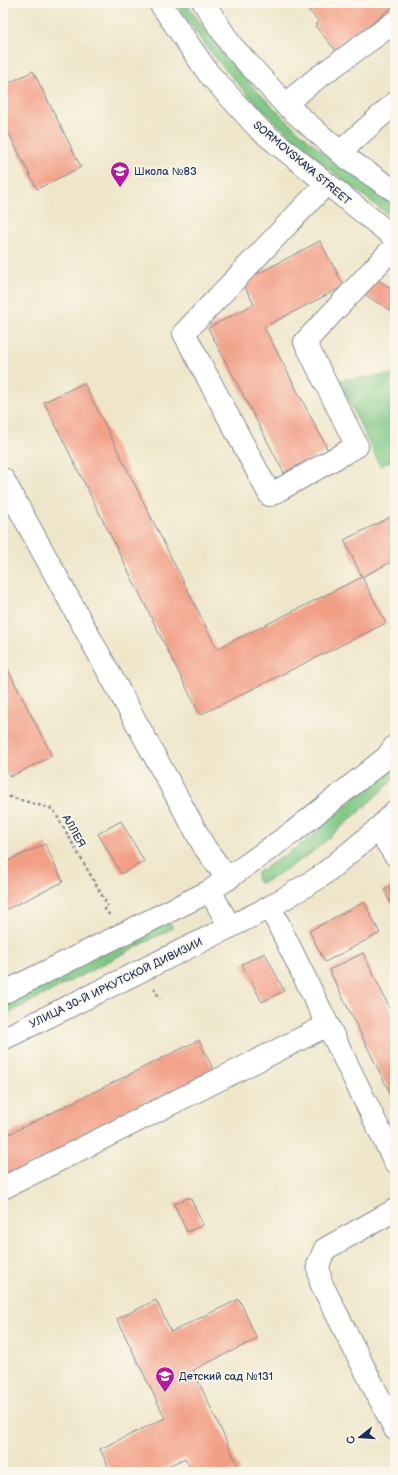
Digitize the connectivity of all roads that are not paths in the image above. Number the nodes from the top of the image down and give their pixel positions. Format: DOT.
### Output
graph roads {
  1 [pos="160,3"];
  2 [pos="204,3"];
  3 [pos="395,22"];
  4 [pos="395,103"];
  5 [pos="286,104"];
  6 [pos="340,152"];
  7 [pos="326,184"];
  8 [pos="395,192"];
  9 [pos="395,238"];
  10 [pos="395,246"];
  11 [pos="3,479"];
  12 [pos="395,746"];
  13 [pos="395,811"];
  14 [pos="378,829"];
  15 [pos="395,855"];
  16 [pos="219,885"];
  17 [pos="270,907"];
  18 [pos="230,927"];
  19 [pos="3,993"];
  20 [pos="328,1025"];
  21 [pos="3,1040"];
  22 [pos="395,1162"];
  23 [pos="3,1188"];
  24 [pos="395,1210"];
  25 [pos="395,1429"];
  1 -- 7 [label="street, SORMOVSKAYA STREET"];
  2 -- 5 [label="street"];
  3 -- 5 [label="street"];
  4 -- 6 [label="street"];
  5 -- 6 [label="street"];
  6 -- 8 [label="street"];
  7 -- 9 [label="street, SORMOVSKAYA STREET"];
  7 -- 10 [label="street"];
  11 -- 16 [label="street"];
  12 -- 16 [label="street"];
  13 -- 14 [label="street, УЛИЦА 30-Й ИРКУТСКОЙ ДИВИЗИИ"];
  14 -- 15 [label="street"];
  14 -- 17 [label="street, УЛИЦА 30-Й ИРКУТСКОЙ ДИВИЗИИ"];
  16 -- 18 [label="street"];
  16 -- 19 [label="street"];
  17 -- 18 [label="street, УЛИЦА 30-Й ИРКУТСКОЙ ДИВИЗИИ"];
  17 -- 20 [label="street"];
  18 -- 21 [label="street, УЛИЦА 30-Й ИРКУТСКОЙ ДИВИЗИИ"];
  20 -- 22 [label="street"];
  20 -- 23 [label="street"];
  24 -- 25 [label="street"];
}
